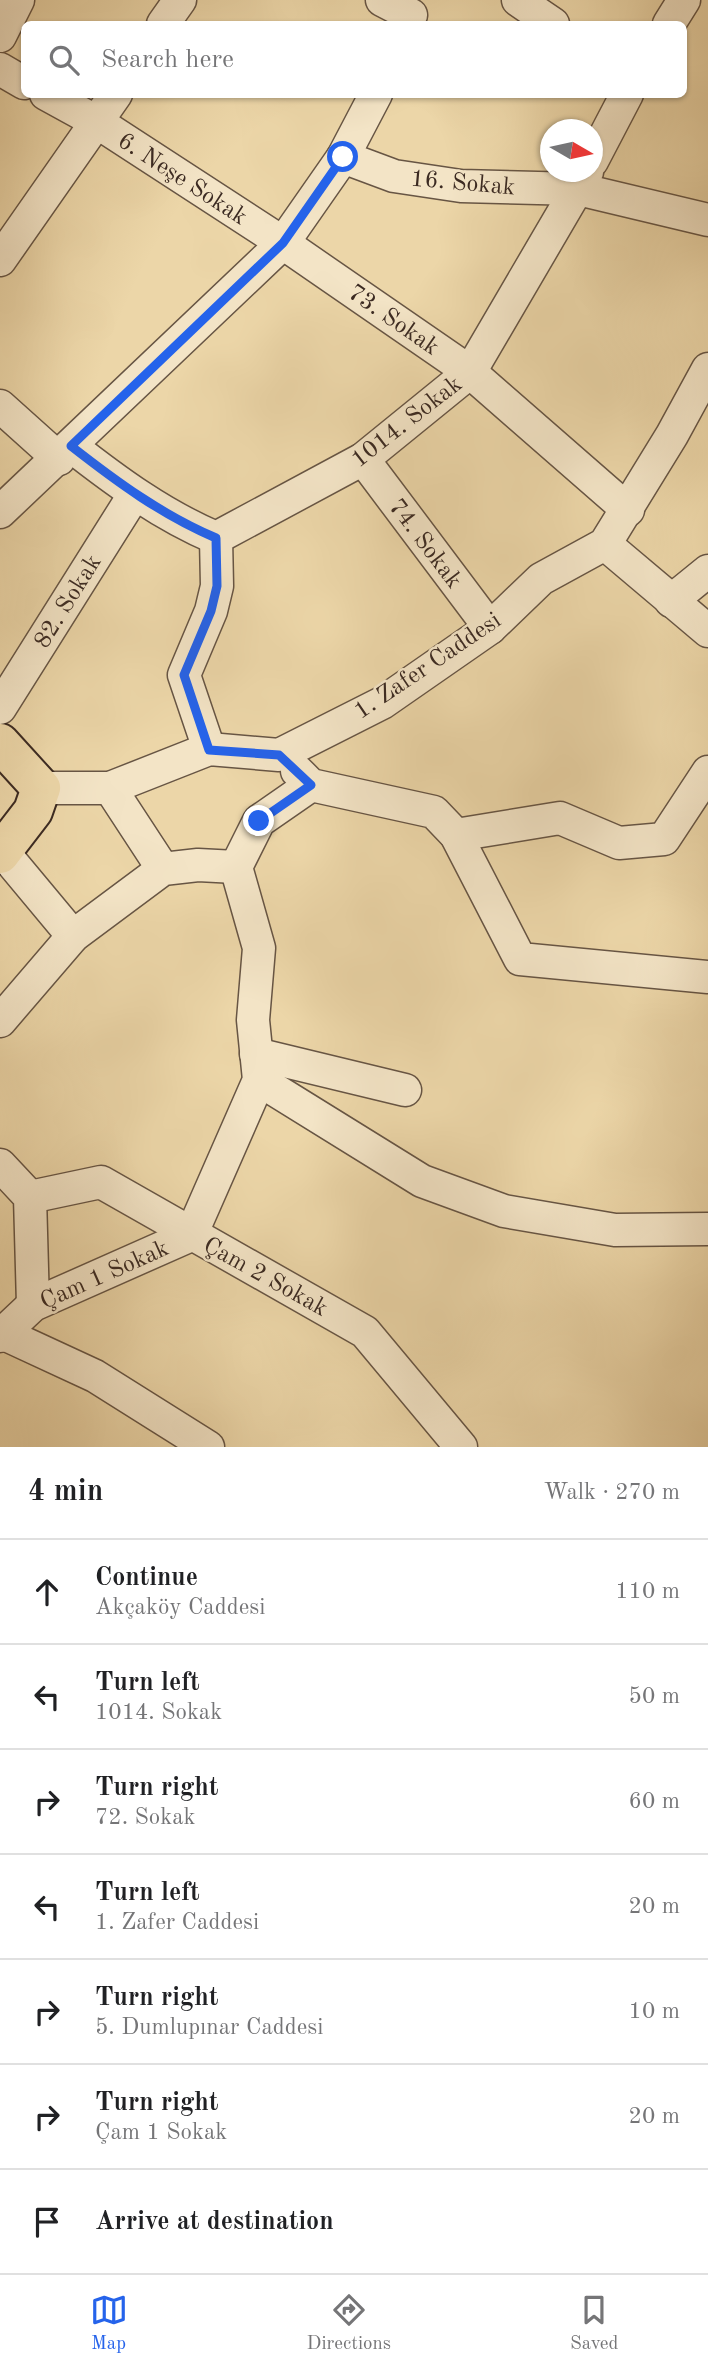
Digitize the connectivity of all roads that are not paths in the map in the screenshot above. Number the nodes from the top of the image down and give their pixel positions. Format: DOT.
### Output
graph roads {
  1 [pos="18,0"];
  2 [pos="180,0"];
  3 [pos="382,0"];
  4 [pos="518,0"];
  5 [pos="684,0"];
  6 [pos="413,13"];
  7 [pos="165,21"];
  8 [pos="549,21"];
  9 [pos="671,21"];
  10 [pos="0,36"];
  11 [pos="0,69"];
  12 [pos="21,81"];
  13 [pos="53,98"];
  14 [pos="113,98"];
  15 [pos="374,98"];
  16 [pos="624,98"];
  17 [pos="97,122"];
  18 [pos="603,141"];
  19 [pos="343,157"];
  20 [pos="542,182"];
  21 [pos="581,182"];
  22 [pos="588,182"];
  23 [pos="708,220"];
  24 [pos="283,243"];
  25 [pos="0,260"];
  26 [pos="708,369"];
  27 [pos="470,372"];
  28 [pos="0,406"];
  29 [pos="65,453"];
  30 [pos="363,459"];
  31 [pos="134,495"];
  32 [pos="628,510"];
  33 [pos="0,512"];
  34 [pos="216,538"];
  35 [pos="605,544"];
  36 [pos="708,571"];
  37 [pos="671,601"];
  38 [pos="490,628"];
  39 [pos="708,631"];
  40 [pos="0,708"];
  41 [pos="0,743"];
  42 [pos="209,750"];
  43 [pos="279,755"];
  44 [pos="708,772"];
  45 [pos="311,785"];
  46 [pos="41,788"];
  47 [pos="110,788"];
  48 [pos="457,835"];
  49 [pos="1,853"];
  50 [pos="236,867"];
  51 [pos="163,869"];
  52 [pos="74,936"];
  53 [pos="708,976"];
  54 [pos="0,1021"];
  55 [pos="258,1067"];
  56 [pos="405,1090"];
  57 [pos="0,1165"];
  58 [pos="30,1197"];
  59 [pos="708,1229"];
  60 [pos="191,1234"];
  61 [pos="33,1305"];
  62 [pos="1,1335"];
  63 [pos="208,1447"];
  64 [pos="461,1447"];
  1 -- 10 [label="street"];
  2 -- 7 [label="street"];
  3 -- 6 [label="street"];
  4 -- 8 [label="street"];
  5 -- 9 [label="street"];
  11 -- 12 [label="street"];
  13 -- 17 [label="street, 6. Neşe Sokak"];
  14 -- 17 [label="street"];
  15 -- 19 [label="street"];
  16 -- 18 [label="street"];
  17 -- 24 [label="street, 6. Neşe Sokak"];
  17 -- 25 [label="street"];
  19 -- 20 [label="street, 16. Sokak"];
  19 -- 24 [label="street"];
  21 -- 27 [label="street, 1014. Sokak"];
  22 -- 23 [label="street, 16. Sokak"];
  24 -- 27 [label="street, 73. Sokak"];
  24 -- 29 [label="street"];
  26 -- 32 [label="street, 1. Zafer Caddesi"];
  27 -- 30 [label="street, 1014. Sokak"];
  27 -- 32 [label="street, 73. Sokak"];
  28 -- 29 [label="street"];
  29 -- 31 [label="street"];
  29 -- 33 [label="street"];
  30 -- 34 [label="street, 1014. Sokak"];
  30 -- 38 [label="street, 74. Sokak"];
  31 -- 34 [label="street"];
  31 -- 40 [label="street, 82. Sokak"];
  32 -- 35 [label="street, 1. Zafer Caddesi"];
  34 -- 42 [label="street"];
  35 -- 37 [label="street"];
  35 -- 38 [label="street, 1. Zafer Caddesi"];
  36 -- 37 [label="street"];
  37 -- 39 [label="street"];
  38 -- 43 [label="street, 1. Zafer Caddesi"];
  41 -- 46 [label="main road"];
  42 -- 43 [label="street"];
  42 -- 47 [label="street"];
  43 -- 45 [label="street"];
  44 -- 48 [label="street"];
  45 -- 48 [label="street"];
  45 -- 50 [label="street"];
  46 -- 47 [label="street"];
  46 -- 49 [label="main road"];
  47 -- 51 [label="street"];
  48 -- 53 [label="street"];
  49 -- 52 [label="street"];
  50 -- 51 [label="street"];
  50 -- 55 [label="street, Çam 1 Sokak"];
  51 -- 52 [label="street"];
  52 -- 54 [label="street"];
  55 -- 56 [label="street"];
  55 -- 59 [label="street"];
  55 -- 60 [label="street, Çam 1 Sokak"];
  57 -- 58 [label="street"];
  58 -- 60 [label="street, Çam 2 Sokak"];
  58 -- 61 [label="street"];
  60 -- 61 [label="street, Çam 1 Sokak"];
  60 -- 64 [label="street, Çam 2 Sokak"];
  61 -- 62 [label="street, Çam 1 Sokak"];
  62 -- 63 [label="street"];
}
